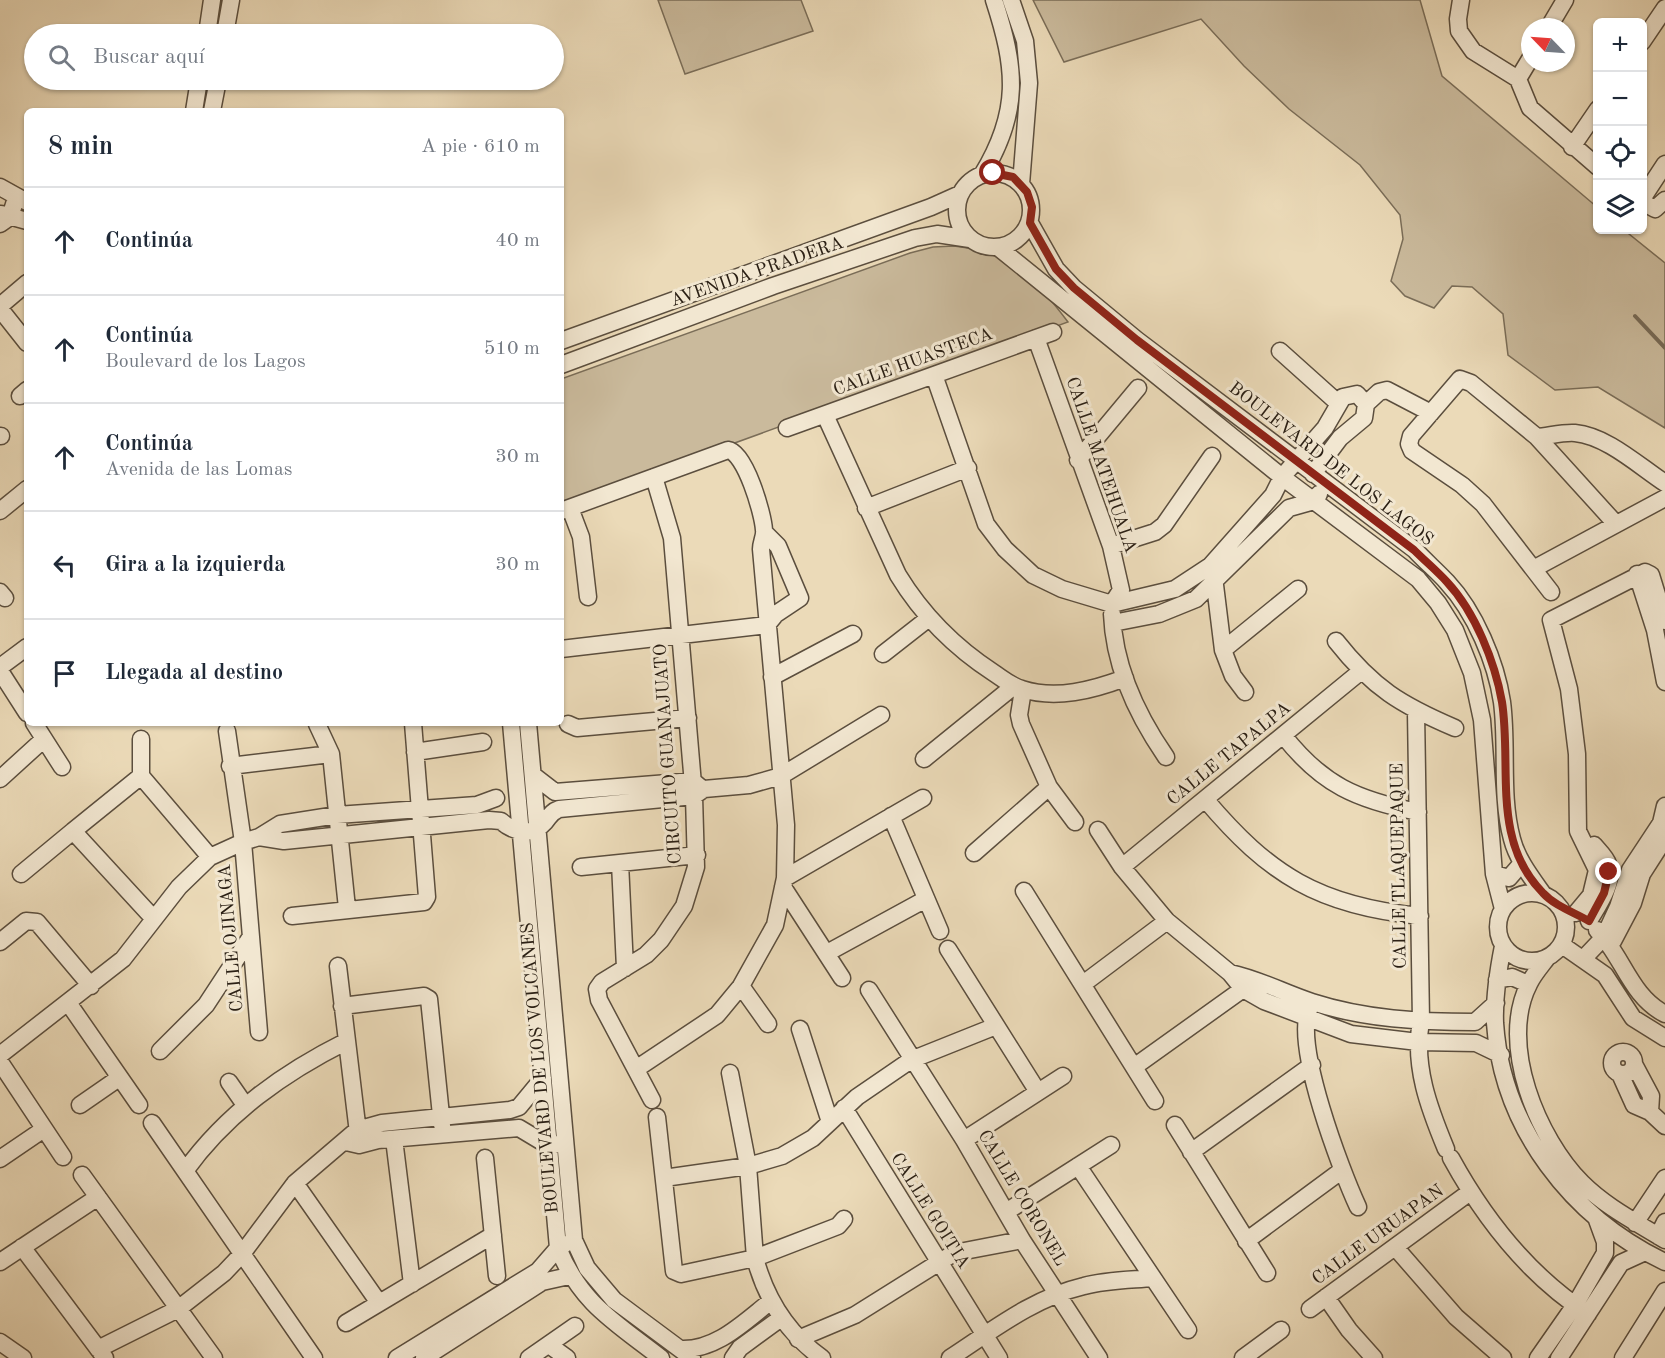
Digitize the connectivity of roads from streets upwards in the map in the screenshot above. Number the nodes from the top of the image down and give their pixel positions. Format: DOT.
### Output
graph roads {
  1 [pos="212,0"];
  2 [pos="231,0"];
  3 [pos="994,0"];
  4 [pos="1011,0"];
  5 [pos="1461,0"];
  6 [pos="1565,0"];
  7 [pos="1665,8"];
  8 [pos="1554,18"];
  9 [pos="208,24"];
  10 [pos="227,24"];
  11 [pos="1647,35"];
  12 [pos="1522,72"];
  13 [pos="1518,79"];
  14 [pos="197,90"];
  15 [pos="216,90"];
  16 [pos="194,108"];
  17 [pos="213,108"];
  18 [pos="1593,116"];
  19 [pos="999,147"];
  20 [pos="1572,147"];
  21 [pos="1023,151"];
  22 [pos="1593,163"];
  23 [pos="1665,164"];
  24 [pos="982,175"];
  25 [pos="1021,184"];
  26 [pos="0,187"];
  27 [pos="1647,193"];
  28 [pos="960,194"];
  29 [pos="21,200"];
  30 [pos="1665,200"];
  31 [pos="1647,204"];
  32 [pos="931,207"];
  33 [pos="3,218"];
  34 [pos="24,221"];
  35 [pos="1030,223"];
  36 [pos="937,234"];
  37 [pos="970,239"];
  38 [pos="999,248"];
  39 [pos="1042,248"];
  40 [pos="767,267"];
  41 [pos="1024,267"];
  42 [pos="24,286"];
  43 [pos="773,286"];
  44 [pos="0,308"];
  45 [pos="644,312"];
  46 [pos="650,331"];
  47 [pos="1053,332"];
  48 [pos="1036,338"];
  49 [pos="24,339"];
  50 [pos="564,340"];
  51 [pos="1280,351"];
  52 [pos="564,364"];
  53 [pos="934,375"];
  54 [pos="1138,388"];
  55 [pos="1338,403"];
  56 [pos="1366,404"];
  57 [pos="1431,413"];
  58 [pos="825,415"];
  59 [pos="787,428"];
  60 [pos="1537,437"];
  61 [pos="1212,456"];
  62 [pos="1078,460"];
  63 [pos="1296,461"];
  64 [pos="968,468"];
  65 [pos="1313,474"];
  66 [pos="654,477"];
  67 [pos="1282,477"];
  68 [pos="1665,483"];
  69 [pos="1327,484"];
  70 [pos="1274,495"];
  71 [pos="23,498"];
  72 [pos="1665,498"];
  73 [pos="1314,501"];
  74 [pos="866,508"];
  75 [pos="1289,508"];
  76 [pos="565,509"];
  77 [pos="0,511"];
  78 [pos="1616,524"];
  79 [pos="1246,526"];
  80 [pos="765,532"];
  81 [pos="1259,538"];
  82 [pos="1111,546"];
  83 [pos="1535,568"];
  84 [pos="1213,574"];
  85 [pos="1298,589"];
  86 [pos="1551,592"];
  87 [pos="588,597"];
  88 [pos="1112,604"];
  89 [pos="929,618"];
  90 [pos="1113,623"];
  91 [pos="1663,623"];
  92 [pos="768,625"];
  93 [pos="853,634"];
  94 [pos="680,635"];
  95 [pos="1336,641"];
  96 [pos="24,649"];
  97 [pos="564,649"];
  98 [pos="1223,650"];
  99 [pos="883,654"];
  100 [pos="0,669"];
  101 [pos="1360,672"];
  102 [pos="771,677"];
  103 [pos="1125,678"];
  104 [pos="1665,682"];
  105 [pos="1018,688"];
  106 [pos="1245,692"];
  107 [pos="24,707"];
  108 [pos="1416,712"];
  109 [pos="881,715"];
  110 [pos="688,718"];
  111 [pos="568,724"];
  112 [pos="36,726"];
  113 [pos="318,726"];
  114 [pos="413,726"];
  115 [pos="511,726"];
  116 [pos="528,726"];
  117 [pos="1455,728"];
  118 [pos="226,731"];
  119 [pos="1283,735"];
  120 [pos="44,739"];
  121 [pos="141,739"];
  122 [pos="483,742"];
  123 [pos="415,752"];
  124 [pos="331,754"];
  125 [pos="1166,757"];
  126 [pos="924,759"];
  127 [pos="62,766"];
  128 [pos="230,766"];
  129 [pos="533,775"];
  130 [pos="141,776"];
  131 [pos="781,776"];
  132 [pos="516,777"];
  133 [pos="0,778"];
  134 [pos="1050,787"];
  135 [pos="697,789"];
  136 [pos="551,790"];
  137 [pos="496,798"];
  138 [pos="923,798"];
  139 [pos="1205,799"];
  140 [pos="1665,806"];
  141 [pos="420,808"];
  142 [pos="552,812"];
  143 [pos="1418,812"];
  144 [pos="337,815"];
  145 [pos="891,816"];
  146 [pos="501,820"];
  147 [pos="1075,822"];
  148 [pos="422,827"];
  149 [pos="538,828"];
  150 [pos="1664,828"];
  151 [pos="1098,830"];
  152 [pos="73,831"];
  153 [pos="520,832"];
  154 [pos="338,835"];
  155 [pos="251,839"];
  156 [pos="974,853"];
  157 [pos="697,855"];
  158 [pos="210,857"];
  159 [pos="620,863"];
  160 [pos="1522,864"];
  161 [pos="1602,864"];
  162 [pos="580,867"];
  163 [pos="1122,867"];
  164 [pos="1636,872"];
  165 [pos="21,874"];
  166 [pos="1494,874"];
  167 [pos="784,882"];
  168 [pos="1024,891"];
  169 [pos="1543,894"];
  170 [pos="926,899"];
  171 [pos="347,908"];
  172 [pos="1503,909"];
  173 [pos="1575,914"];
  174 [pos="292,916"];
  175 [pos="1420,916"];
  176 [pos="154,919"];
  177 [pos="1167,921"];
  178 [pos="940,931"];
  179 [pos="250,938"];
  180 [pos="1608,941"];
  181 [pos="0,942"];
  182 [pos="1562,945"];
  183 [pos="1503,946"];
  184 [pos="948,949"];
  185 [pos="826,954"];
  186 [pos="1547,958"];
  187 [pos="1584,958"];
  188 [pos="338,966"];
  189 [pos="625,968"];
  190 [pos="842,978"];
  191 [pos="1497,980"];
  192 [pos="1247,983"];
  193 [pos="1083,984"];
  194 [pos="1528,984"];
  195 [pos="91,986"];
  196 [pos="741,986"];
  197 [pos="869,990"];
  198 [pos="1312,1002"];
  199 [pos="1496,1003"];
  200 [pos="69,1004"];
  201 [pos="342,1006"];
  202 [pos="1665,1014"];
  203 [pos="1306,1018"];
  204 [pos="1421,1021"];
  205 [pos="1475,1022"];
  206 [pos="768,1024"];
  207 [pos="996,1026"];
  208 [pos="800,1029"];
  209 [pos="258,1032"];
  210 [pos="1665,1038"];
  211 [pos="346,1041"];
  212 [pos="1418,1042"];
  213 [pos="1476,1043"];
  214 [pos="160,1051"];
  215 [pos="0,1055"];
  216 [pos="1501,1055"];
  217 [pos="911,1060"];
  218 [pos="0,1062"];
  219 [pos="1312,1065"];
  220 [pos="636,1068"];
  221 [pos="1134,1068"];
  222 [pos="1628,1070"];
  223 [pos="730,1073"];
  224 [pos="1063,1076"];
  225 [pos="119,1078"];
  226 [pos="543,1078"];
  227 [pos="229,1082"];
  228 [pos="1038,1092"];
  229 [pos="652,1100"];
  230 [pos="1155,1101"];
  231 [pos="80,1105"];
  232 [pos="139,1105"];
  233 [pos="245,1105"];
  234 [pos="519,1107"];
  235 [pos="844,1108"];
  236 [pos="440,1116"];
  237 [pos="657,1117"];
  238 [pos="830,1122"];
  239 [pos="152,1123"];
  240 [pos="1174,1125"];
  241 [pos="1665,1126"];
  242 [pos="519,1128"];
  243 [pos="44,1129"];
  244 [pos="443,1134"];
  245 [pos="354,1139"];
  246 [pos="394,1139"];
  247 [pos="964,1140"];
  248 [pos="566,1143"];
  249 [pos="1111,1145"];
  250 [pos="549,1146"];
  251 [pos="1543,1147"];
  252 [pos="1191,1152"];
  253 [pos="63,1158"];
  254 [pos="485,1158"];
  255 [pos="0,1160"];
  256 [pos="748,1166"];
  257 [pos="1078,1166"];
  258 [pos="185,1171"];
  259 [pos="1341,1171"];
  260 [pos="82,1175"];
  261 [pos="664,1178"];
  262 [pos="1665,1178"];
  263 [pos="295,1183"];
  264 [pos="1470,1192"];
  265 [pos="98,1197"];
  266 [pos="1358,1207"];
  267 [pos="1006,1212"];
  268 [pos="844,1219"];
  269 [pos="1597,1220"];
  270 [pos="1635,1223"];
  271 [pos="1663,1233"];
  272 [pos="493,1236"];
  273 [pos="574,1240"];
  274 [pos="1022,1240"];
  275 [pos="1246,1241"];
  276 [pos="22,1247"];
  277 [pos="1395,1247"];
  278 [pos="558,1248"];
  279 [pos="1645,1252"];
  280 [pos="1605,1253"];
  281 [pos="242,1254"];
  282 [pos="755,1258"];
  283 [pos="938,1261"];
  284 [pos="0,1262"];
  285 [pos="1665,1262"];
  286 [pos="1621,1263"];
  287 [pos="1267,1273"];
  288 [pos="497,1276"];
  289 [pos="569,1276"];
  290 [pos="1153,1278"];
  291 [pos="412,1284"];
  292 [pos="1665,1291"];
  293 [pos="1058,1294"];
  294 [pos="1326,1297"];
  295 [pos="771,1301"];
  296 [pos="379,1303"];
  297 [pos="178,1309"];
  298 [pos="1310,1309"];
  299 [pos="1581,1309"];
  300 [pos="781,1318"];
  301 [pos="346,1323"];
  302 [pos="575,1326"];
  303 [pos="1188,1330"];
  304 [pos="1281,1330"];
  305 [pos="984,1334"];
  306 [pos="798,1339"];
  307 [pos="0,1342"];
  308 [pos="549,1345"];
  309 [pos="709,1345"];
  310 [pos="102,1353"];
  311 [pos="1262,1353"];
  312 [pos="686,1354"];
  313 [pos="816,1356"];
  314 [pos="23,1358"];
  315 [pos="214,1358"];
  316 [pos="314,1358"];
  317 [pos="397,1358"];
  318 [pos="423,1358"];
  319 [pos="529,1358"];
  320 [pos="567,1358"];
  321 [pos="661,1358"];
  322 [pos="726,1358"];
  323 [pos="733,1358"];
  324 [pos="950,1358"];
  325 [pos="999,1358"];
  326 [pos="1099,1358"];
  327 [pos="1243,1358"];
  328 [pos="1374,1358"];
  329 [pos="1503,1358"];
  330 [pos="1539,1358"];
  331 [pos="1559,1358"];
  332 [pos="1623,1358"];
  1 -- 9 [label="street"];
  2 -- 10 [label="street"];
  3 -- 19 [label="street"];
  4 -- 21 [label="street"];
  5 -- 13 [label="street"];
  6 -- 8 [label="street"];
  7 -- 11 [label="street"];
  12 -- 13 [label="street"];
  13 -- 20 [label="street"];
  14 -- 16 [label="street"];
  15 -- 17 [label="street"];
  18 -- 20 [label="street"];
  19 -- 21 [label="street"];
  19 -- 24 [label="street"];
  20 -- 22 [label="street"];
  21 -- 25 [label="street"];
  23 -- 27 [label="street"];
  24 -- 25 [label="street"];
  24 -- 28 [label="street"];
  25 -- 35 [label="street"];
  26 -- 29 [label="street"];
  28 -- 32 [label="street, AVENIDA PRADERA"];
  28 -- 37 [label="street"];
  29 -- 33 [label="street"];
  30 -- 31 [label="street"];
  32 -- 36 [label="street"];
  32 -- 40 [label="street, AVENIDA PRADERA"];
  33 -- 34 [label="street"];
  35 -- 38 [label="street"];
  35 -- 39 [label="street, BOULEVARD DE LOS LAGOS"];
  36 -- 37 [label="street, AVENIDA PRADERA"];
  36 -- 43 [label="street, AVENIDA PRADERA"];
  37 -- 38 [label="street"];
  38 -- 41 [label="street, BOULEVARD DE LOS LAGOS"];
  39 -- 41 [label="street"];
  39 -- 63 [label="street, BOULEVARD DE LOS LAGOS"];
  40 -- 43 [label="street"];
  40 -- 45 [label="street, AVENIDA PRADERA"];
  41 -- 67 [label="street, BOULEVARD DE LOS LAGOS"];
  42 -- 44 [label="street"];
  43 -- 46 [label="street, AVENIDA PRADERA"];
  44 -- 49 [label="street"];
  45 -- 46 [label="street"];
  45 -- 50 [label="street, AVENIDA PRADERA"];
  46 -- 52 [label="street, AVENIDA PRADERA"];
  47 -- 48 [label="street, CALLE HUASTECA"];
  48 -- 53 [label="street, CALLE HUASTECA"];
  48 -- 62 [label="street, CALLE MATEHUALA"];
  51 -- 55 [label="street"];
  53 -- 58 [label="street, CALLE HUASTECA"];
  53 -- 64 [label="street"];
  54 -- 62 [label="street"];
  55 -- 56 [label="street"];
  55 -- 63 [label="street"];
  56 -- 57 [label="street"];
  56 -- 65 [label="street"];
  57 -- 60 [label="street"];
  57 -- 83 [label="street"];
  58 -- 59 [label="street, CALLE HUASTECA"];
  58 -- 74 [label="street"];
  60 -- 68 [label="street"];
  60 -- 78 [label="street"];
  61 -- 82 [label="street"];
  62 -- 82 [label="street, CALLE MATEHUALA"];
  63 -- 65 [label="street, BOULEVARD DE LOS LAGOS"];
  63 -- 67 [label="street"];
  64 -- 74 [label="street"];
  64 -- 88 [label="street"];
  65 -- 69 [label="street, BOULEVARD DE LOS LAGOS"];
  66 -- 76 [label="street"];
  66 -- 80 [label="street"];
  66 -- 94 [label="street, CIRCUITO GUANAJUATO"];
  67 -- 70 [label="street"];
  67 -- 73 [label="street, BOULEVARD DE LOS LAGOS"];
  69 -- 73 [label="street"];
  69 -- 160 [label="street, BOULEVARD DE LOS LAGOS"];
  70 -- 75 [label="street"];
  70 -- 79 [label="street"];
  71 -- 77 [label="street"];
  72 -- 78 [label="street"];
  73 -- 75 [label="street"];
  73 -- 166 [label="street, BOULEVARD DE LOS LAGOS"];
  74 -- 89 [label="street"];
  75 -- 81 [label="street"];
  76 -- 87 [label="street"];
  78 -- 83 [label="street"];
  79 -- 81 [label="street"];
  79 -- 84 [label="street"];
  80 -- 92 [label="street"];
  80 -- 92 [label="street"];
  81 -- 84 [label="street"];
  82 -- 88 [label="street, CALLE MATEHUALA"];
  83 -- 86 [label="street"];
  84 -- 88 [label="street"];
  84 -- 90 [label="street"];
  84 -- 98 [label="street"];
  85 -- 98 [label="street"];
  88 -- 90 [label="street, CALLE MATEHUALA"];
  89 -- 99 [label="street"];
  89 -- 105 [label="street"];
  90 -- 103 [label="street, CALLE MATEHUALA"];
  91 -- 104 [label="street"];
  91 -- 161 [label="street"];
  92 -- 94 [label="street"];
  92 -- 102 [label="street"];
  93 -- 102 [label="street"];
  94 -- 97 [label="street"];
  94 -- 110 [label="street, CIRCUITO GUANAJUATO"];
  95 -- 101 [label="street"];
  96 -- 100 [label="street"];
  98 -- 106 [label="street"];
  100 -- 107 [label="street"];
  101 -- 108 [label="street"];
  101 -- 119 [label="street, CALLE TAPALPA"];
  102 -- 131 [label="street"];
  103 -- 105 [label="street"];
  103 -- 125 [label="street, CALLE MATEHUALA"];
  105 -- 126 [label="street"];
  105 -- 134 [label="street"];
  108 -- 117 [label="street"];
  108 -- 143 [label="street, CALLE TLAQUEPAQUE"];
  109 -- 131 [label="street"];
  110 -- 111 [label="street"];
  110 -- 135 [label="street, CIRCUITO GUANAJUATO"];
  112 -- 120 [label="street"];
  113 -- 124 [label="street"];
  114 -- 123 [label="street"];
  115 -- 132 [label="street, BOULEVARD DE LOS VOLCANES"];
  116 -- 129 [label="street, BOULEVARD DE LOS VOLCANES"];
  118 -- 128 [label="street, CALLE OJINAGA"];
  119 -- 139 [label="street, CALLE TAPALPA"];
  119 -- 143 [label="street"];
  120 -- 127 [label="street"];
  120 -- 133 [label="street"];
  121 -- 130 [label="street"];
  122 -- 123 [label="street"];
  123 -- 141 [label="street"];
  124 -- 128 [label="street"];
  124 -- 144 [label="street"];
  128 -- 155 [label="street, CALLE OJINAGA"];
  129 -- 136 [label="street"];
  129 -- 149 [label="street, BOULEVARD DE LOS VOLCANES"];
  130 -- 152 [label="street"];
  130 -- 158 [label="street"];
  131 -- 135 [label="street"];
  131 -- 167 [label="street"];
  132 -- 137 [label="street"];
  132 -- 153 [label="street, BOULEVARD DE LOS VOLCANES"];
  134 -- 147 [label="street"];
  134 -- 156 [label="street"];
  135 -- 136 [label="street"];
  135 -- 142 [label="street"];
  135 -- 157 [label="street, CIRCUITO GUANAJUATO"];
  136 -- 142 [label="street"];
  137 -- 141 [label="street"];
  137 -- 146 [label="street"];
  138 -- 145 [label="street"];
  139 -- 163 [label="street, CALLE TAPALPA"];
  139 -- 175 [label="street"];
  140 -- 150 [label="street"];
  141 -- 144 [label="street"];
  141 -- 148 [label="street"];
  142 -- 149 [label="street"];
  143 -- 175 [label="street, CALLE TLAQUEPAQUE"];
  144 -- 154 [label="street"];
  144 -- 155 [label="street"];
  145 -- 167 [label="street"];
  145 -- 170 [label="street"];
  146 -- 148 [label="street"];
  146 -- 153 [label="street"];
  148 -- 154 [label="street"];
  148 -- 171 [label="street"];
  149 -- 153 [label="street"];
  149 -- 248 [label="street, BOULEVARD DE LOS VOLCANES"];
  150 -- 164 [label="street"];
  151 -- 163 [label="street"];
  152 -- 165 [label="street"];
  152 -- 176 [label="street"];
  153 -- 226 [label="street, BOULEVARD DE LOS VOLCANES"];
  154 -- 155 [label="street"];
  154 -- 171 [label="street"];
  155 -- 158 [label="street"];
  155 -- 179 [label="street, CALLE OJINAGA"];
  157 -- 159 [label="street"];
  157 -- 189 [label="street, CIRCUITO GUANAJUATO"];
  158 -- 176 [label="street"];
  159 -- 162 [label="street"];
  159 -- 189 [label="street"];
  160 -- 166 [label="street"];
  160 -- 169 [label="street, BOULEVARD DE LOS LAGOS"];
  161 -- 164 [label="street"];
  161 -- 173 [label="street"];
  163 -- 177 [label="street"];
  164 -- 180 [label="street"];
  166 -- 172 [label="street, BOULEVARD DE LOS LAGOS"];
  167 -- 185 [label="street"];
  167 -- 196 [label="street"];
  168 -- 193 [label="street"];
  169 -- 172 [label="street"];
  169 -- 173 [label="street"];
  170 -- 178 [label="street"];
  170 -- 185 [label="street"];
  171 -- 174 [label="street"];
  172 -- 183 [label="street"];
  173 -- 180 [label="street"];
  173 -- 182 [label="street"];
  175 -- 204 [label="street, CALLE TLAQUEPAQUE"];
  176 -- 195 [label="street"];
  177 -- 192 [label="street"];
  177 -- 193 [label="street"];
  179 -- 209 [label="street, CALLE OJINAGA"];
  179 -- 214 [label="street"];
  180 -- 187 [label="street"];
  180 -- 202 [label="street"];
  181 -- 195 [label="street"];
  182 -- 186 [label="street"];
  182 -- 187 [label="street"];
  183 -- 186 [label="street"];
  183 -- 191 [label="street"];
  184 -- 207 [label="street"];
  185 -- 190 [label="street"];
  186 -- 194 [label="street"];
  187 -- 210 [label="street"];
  188 -- 201 [label="street"];
  189 -- 220 [label="street, CIRCUITO GUANAJUATO"];
  191 -- 194 [label="street"];
  191 -- 199 [label="street"];
  192 -- 198 [label="street"];
  192 -- 203 [label="street"];
  192 -- 221 [label="street"];
  193 -- 221 [label="street"];
  194 -- 251 [label="street"];
  195 -- 200 [label="street"];
  196 -- 206 [label="street"];
  196 -- 220 [label="street"];
  197 -- 217 [label="street, CALLE CORONEL"];
  198 -- 203 [label="street"];
  198 -- 204 [label="street"];
  199 -- 205 [label="street"];
  199 -- 216 [label="street"];
  200 -- 215 [label="street"];
  200 -- 225 [label="street"];
  201 -- 211 [label="street"];
  201 -- 236 [label="street"];
  203 -- 212 [label="street"];
  203 -- 219 [label="street"];
  204 -- 205 [label="street"];
  204 -- 212 [label="street, CALLE TLAQUEPAQUE"];
  205 -- 213 [label="street"];
  207 -- 217 [label="street"];
  207 -- 228 [label="street"];
  208 -- 238 [label="street"];
  211 -- 233 [label="street"];
  211 -- 245 [label="street"];
  212 -- 213 [label="street"];
  212 -- 264 [label="street, CALLE TLAQUEPAQUE"];
  213 -- 216 [label="street"];
  216 -- 251 [label="street"];
  217 -- 235 [label="street"];
  217 -- 247 [label="street, CALLE CORONEL"];
  218 -- 243 [label="street"];
  219 -- 252 [label="street"];
  219 -- 259 [label="street"];
  220 -- 229 [label="street"];
  221 -- 230 [label="street"];
  222 -- 241 [label="street"];
  223 -- 256 [label="street"];
  224 -- 228 [label="street"];
  225 -- 231 [label="street"];
  225 -- 232 [label="street"];
  226 -- 234 [label="street"];
  226 -- 250 [label="street, BOULEVARD DE LOS VOLCANES"];
  227 -- 233 [label="street"];
  228 -- 247 [label="street"];
  233 -- 258 [label="street"];
  234 -- 236 [label="street"];
  234 -- 242 [label="street"];
  235 -- 238 [label="street"];
  235 -- 283 [label="street, CALLE GOITIA"];
  236 -- 244 [label="street"];
  236 -- 245 [label="street"];
  237 -- 261 [label="street"];
  238 -- 256 [label="street"];
  239 -- 258 [label="street"];
  240 -- 252 [label="street"];
  242 -- 244 [label="street"];
  242 -- 250 [label="street"];
  243 -- 253 [label="street"];
  243 -- 255 [label="street"];
  244 -- 246 [label="street"];
  245 -- 246 [label="street"];
  245 -- 263 [label="street"];
  246 -- 291 [label="street"];
  247 -- 267 [label="street, CALLE CORONEL"];
  248 -- 250 [label="street"];
  248 -- 273 [label="street, BOULEVARD DE LOS VOLCANES"];
  249 -- 257 [label="street"];
  250 -- 278 [label="street, BOULEVARD DE LOS VOLCANES"];
  251 -- 269 [label="street"];
  251 -- 270 [label="street"];
  252 -- 275 [label="street"];
  254 -- 272 [label="street"];
  256 -- 261 [label="street"];
  256 -- 282 [label="street"];
  257 -- 267 [label="street"];
  257 -- 290 [label="street"];
  258 -- 281 [label="street"];
  259 -- 266 [label="street"];
  259 -- 275 [label="street"];
  260 -- 265 [label="street"];
  261 -- 282 [label="street"];
  262 -- 270 [label="street"];
  263 -- 281 [label="street"];
  263 -- 296 [label="street"];
  264 -- 277 [label="street, CALLE URUAPAN"];
  264 -- 299 [label="street, CALLE TLAQUEPAQUE"];
  265 -- 276 [label="street"];
  265 -- 297 [label="street"];
  267 -- 274 [label="street, CALLE CORONEL"];
  268 -- 282 [label="street"];
  269 -- 279 [label="street"];
  269 -- 280 [label="street"];
  270 -- 271 [label="street"];
  272 -- 288 [label="street"];
  272 -- 291 [label="street"];
  273 -- 278 [label="street"];
  273 -- 312 [label="street, BOULEVARD DE LOS VOLCANES"];
  274 -- 283 [label="street"];
  274 -- 293 [label="street, CALLE CORONEL"];
  275 -- 287 [label="street"];
  276 -- 284 [label="street"];
  276 -- 310 [label="street"];
  277 -- 294 [label="street, CALLE URUAPAN"];
  277 -- 329 [label="street"];
  278 -- 289 [label="street, BOULEVARD DE LOS VOLCANES"];
  278 -- 317 [label="street"];
  279 -- 285 [label="street"];
  279 -- 286 [label="street"];
  280 -- 286 [label="street"];
  280 -- 299 [label="street"];
  281 -- 297 [label="street"];
  281 -- 316 [label="street"];
  282 -- 295 [label="street"];
  283 -- 305 [label="street, CALLE GOITIA"];
  283 -- 306 [label="street"];
  286 -- 299 [label="street"];
  289 -- 318 [label="street"];
  289 -- 321 [label="street, BOULEVARD DE LOS VOLCANES"];
  290 -- 293 [label="street"];
  290 -- 303 [label="street"];
  291 -- 296 [label="street"];
  292 -- 332 [label="street"];
  293 -- 305 [label="street"];
  293 -- 326 [label="street, CALLE CORONEL"];
  294 -- 298 [label="street, CALLE URUAPAN"];
  294 -- 328 [label="street"];
  295 -- 300 [label="street"];
  295 -- 309 [label="street"];
  296 -- 301 [label="street"];
  297 -- 310 [label="street"];
  297 -- 315 [label="street"];
  299 -- 330 [label="street"];
  299 -- 331 [label="street"];
  300 -- 306 [label="street"];
  300 -- 323 [label="street"];
  302 -- 308 [label="street"];
  304 -- 311 [label="street"];
  305 -- 324 [label="street"];
  305 -- 325 [label="street, CALLE GOITIA"];
  306 -- 313 [label="street"];
  307 -- 314 [label="street"];
  308 -- 319 [label="street"];
  308 -- 320 [label="street"];
  309 -- 312 [label="street"];
  309 -- 322 [label="street"];
  311 -- 327 [label="street"];
}
